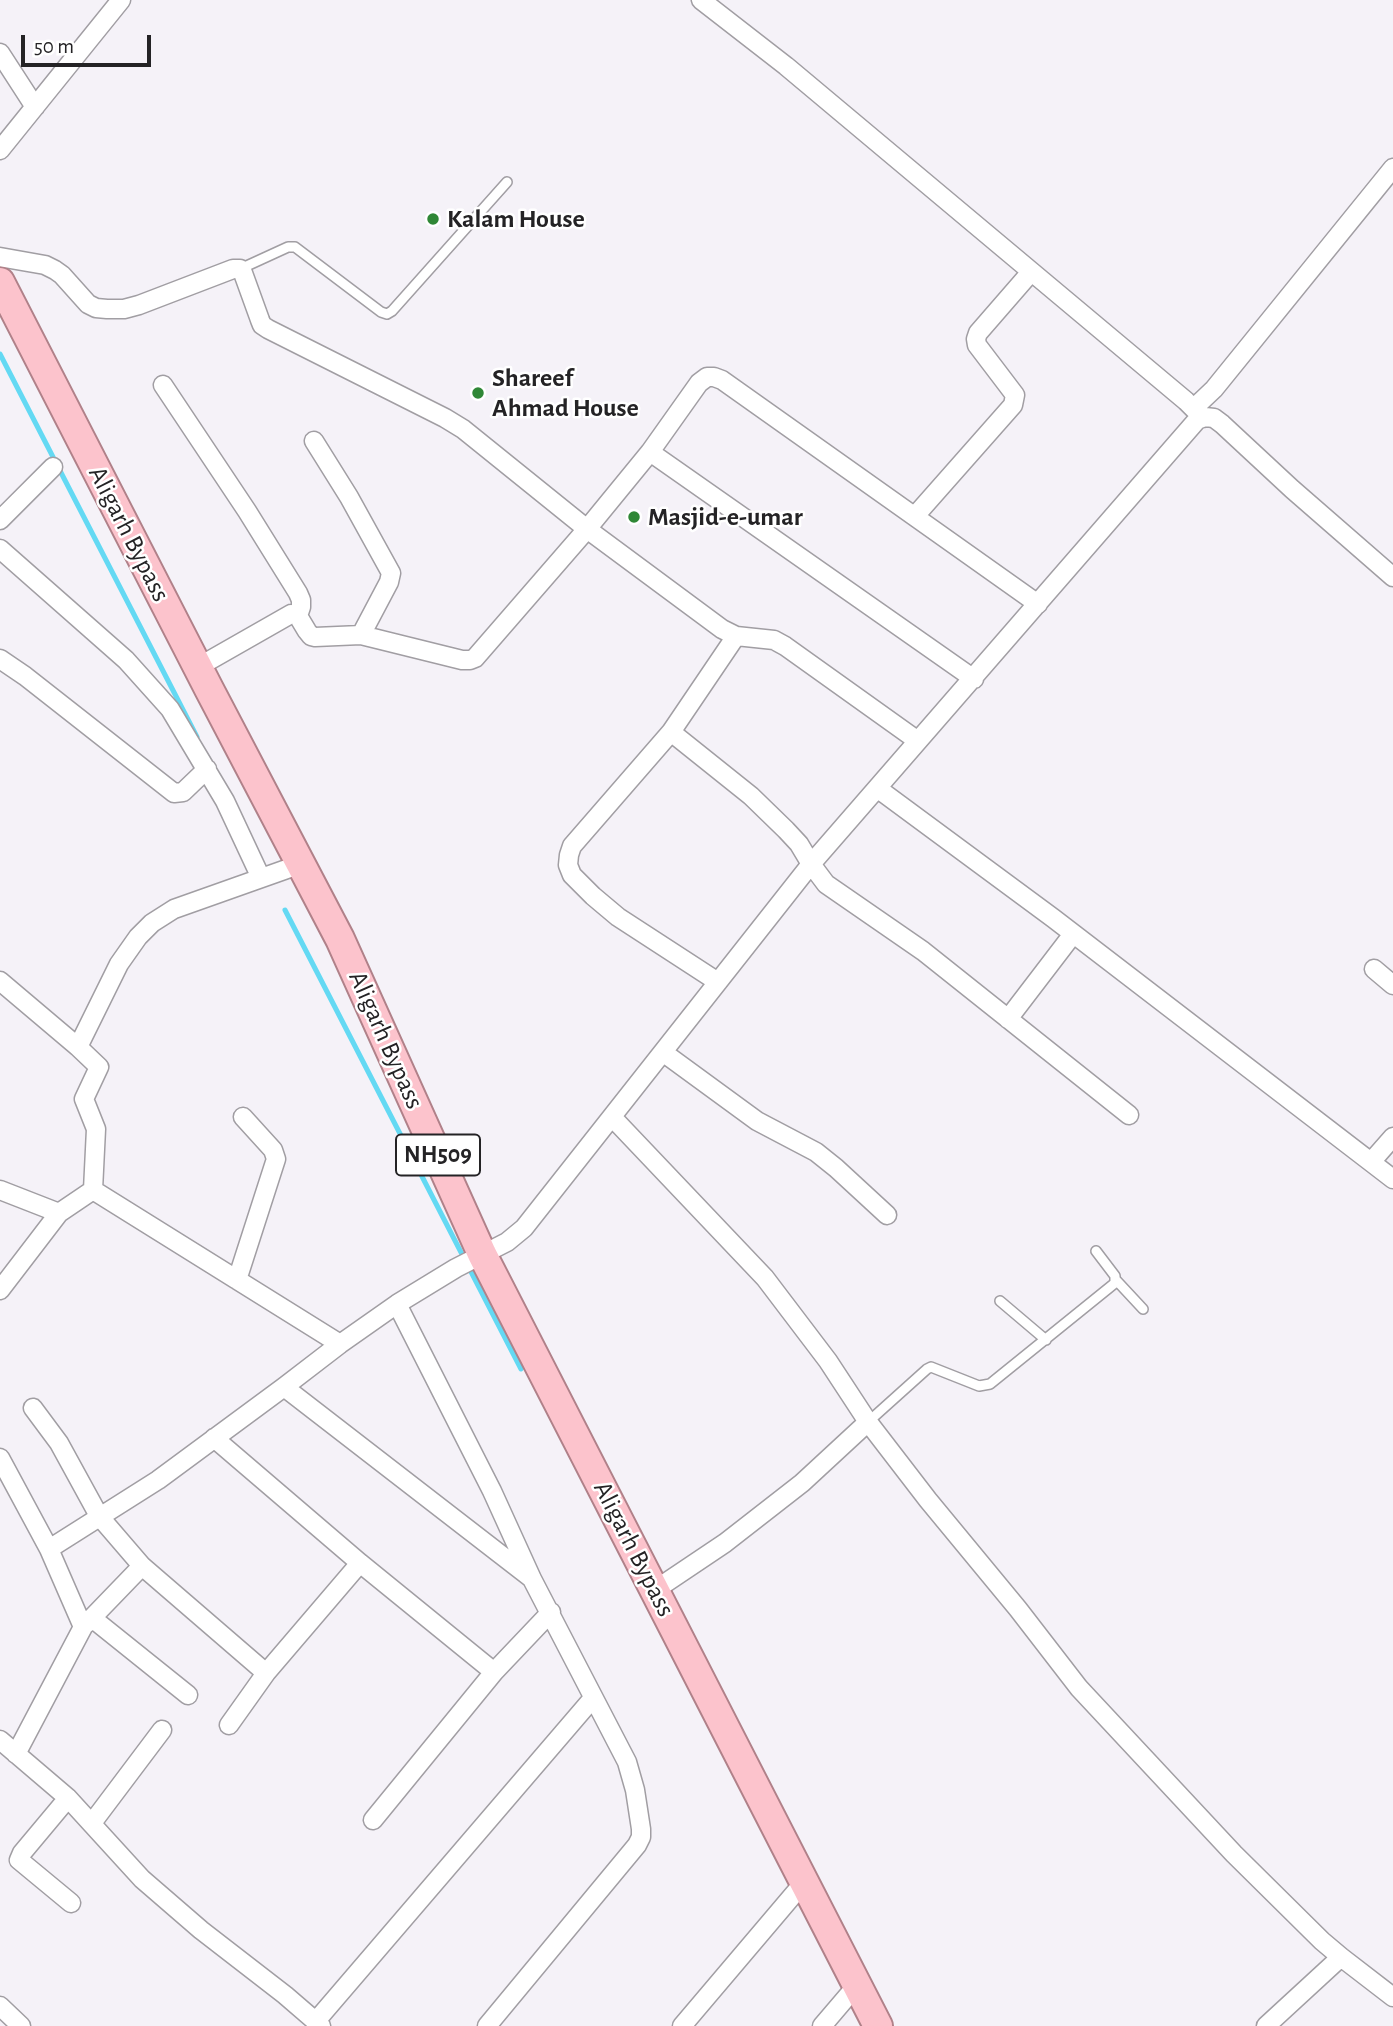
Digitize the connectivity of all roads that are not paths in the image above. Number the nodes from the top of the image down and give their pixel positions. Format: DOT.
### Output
graph roads {
  1 [pos="121,0"];
  2 [pos="701,0"];
  3 [pos="0,54"];
  4 [pos="35,107"];
  5 [pos="0,150"];
  6 [pos="1393,168"];
  7 [pos="507,182"];
  8 [pos="0,257"];
  9 [pos="240,270"];
  10 [pos="1031,272"];
  11 [pos="0,282"];
  12 [pos="163,385"];
  13 [pos="1198,413"];
  14 [pos="314,441"];
  15 [pos="650,452"];
  16 [pos="53,467"];
  17 [pos="915,516"];
  18 [pos="0,520"];
  19 [pos="587,529"];
  20 [pos="0,549"];
  21 [pos="1393,577"];
  22 [pos="1038,604"];
  23 [pos="298,616"];
  24 [pos="362,635"];
  25 [pos="736,636"];
  26 [pos="0,659"];
  27 [pos="198,667"];
  28 [pos="974,679"];
  29 [pos="671,732"];
  30 [pos="918,741"];
  31 [pos="207,769"];
  32 [pos="877,788"];
  33 [pos="301,864"];
  34 [pos="811,864"];
  35 [pos="261,878"];
  36 [pos="1073,934"];
  37 [pos="1374,969"];
  38 [pos="0,981"];
  39 [pos="718,982"];
  40 [pos="1393,985"];
  41 [pos="1008,1019"];
  42 [pos="78,1047"];
  43 [pos="664,1052"];
  44 [pos="1129,1115"];
  45 [pos="243,1117"];
  46 [pos="612,1117"];
  47 [pos="1393,1138"];
  48 [pos="1371,1162"];
  49 [pos="1393,1179"];
  50 [pos="0,1190"];
  51 [pos="93,1190"];
  52 [pos="59,1213"];
  53 [pos="887,1215"];
  54 [pos="1096,1251"];
  55 [pos="478,1256"];
  56 [pos="237,1280"];
  57 [pos="1116,1280"];
  58 [pos="0,1290"];
  59 [pos="1000,1301"];
  60 [pos="397,1304"];
  61 [pos="1143,1308"];
  62 [pos="1046,1340"];
  63 [pos="340,1344"];
  64 [pos="284,1387"];
  65 [pos="33,1408"];
  66 [pos="868,1422"];
  67 [pos="214,1438"];
  68 [pos="0,1458"];
  69 [pos="99,1516"];
  70 [pos="49,1549"];
  71 [pos="360,1563"];
  72 [pos="142,1566"];
  73 [pos="532,1579"];
  74 [pos="655,1590"];
  75 [pos="551,1612"];
  76 [pos="88,1622"];
  77 [pos="494,1672"];
  78 [pos="266,1673"];
  79 [pos="188,1695"];
  80 [pos="593,1698"];
  81 [pos="229,1725"];
  82 [pos="162,1730"];
  83 [pos="0,1740"];
  84 [pos="16,1754"];
  85 [pos="68,1798"];
  86 [pos="373,1820"];
  87 [pos="92,1824"];
  88 [pos="804,1881"];
  89 [pos="71,1903"];
  90 [pos="1341,1957"];
  91 [pos="858,1985"];
  92 [pos="1390,1988"];
  93 [pos="0,2006"];
  94 [pos="319,2024"];
  95 [pos="21,2026"];
  96 [pos="486,2026"];
  97 [pos="682,2026"];
  98 [pos="822,2026"];
  99 [pos="878,2026"];
  100 [pos="1266,2026"];
  1 -- 4 [label="street"];
  2 -- 10 [label="street"];
  3 -- 4 [label="street"];
  4 -- 5 [label="street"];
  6 -- 13 [label="street"];
  7 -- 9 [label="lane"];
  8 -- 9 [label="street"];
  9 -- 19 [label="street"];
  10 -- 13 [label="street"];
  10 -- 17 [label="street"];
  11 -- 27 [label="highway, Aligarh Bypass / NH509"];
  12 -- 23 [label="street"];
  13 -- 21 [label="street"];
  13 -- 22 [label="street"];
  14 -- 24 [label="street"];
  15 -- 17 [label="street"];
  15 -- 19 [label="street"];
  15 -- 28 [label="street"];
  16 -- 18 [label="street"];
  17 -- 22 [label="street"];
  19 -- 24 [label="street"];
  19 -- 25 [label="street"];
  20 -- 31 [label="street"];
  22 -- 28 [label="street"];
  23 -- 24 [label="street"];
  23 -- 27 [label="street"];
  25 -- 29 [label="street"];
  25 -- 30 [label="street"];
  26 -- 31 [label="street"];
  27 -- 33 [label="highway, Aligarh Bypass / NH509"];
  28 -- 30 [label="street"];
  29 -- 34 [label="street"];
  29 -- 39 [label="street"];
  30 -- 32 [label="street"];
  31 -- 35 [label="street"];
  32 -- 34 [label="street"];
  32 -- 36 [label="street"];
  33 -- 35 [label="street"];
  33 -- 55 [label="highway, Aligarh Bypass / NH509"];
  34 -- 39 [label="street"];
  34 -- 41 [label="street"];
  35 -- 42 [label="street"];
  36 -- 41 [label="street"];
  36 -- 48 [label="street"];
  37 -- 40 [label="street"];
  38 -- 42 [label="street"];
  39 -- 43 [label="street"];
  41 -- 44 [label="street"];
  42 -- 51 [label="street"];
  43 -- 46 [label="street"];
  43 -- 53 [label="street"];
  45 -- 56 [label="street"];
  46 -- 55 [label="street"];
  46 -- 66 [label="street"];
  47 -- 48 [label="street"];
  48 -- 49 [label="street"];
  50 -- 52 [label="street"];
  51 -- 52 [label="street"];
  51 -- 56 [label="street"];
  52 -- 58 [label="street"];
  54 -- 57 [label="lane"];
  55 -- 60 [label="street"];
  55 -- 74 [label="highway, Aligarh Bypass / NH509"];
  56 -- 63 [label="street"];
  57 -- 61 [label="lane"];
  57 -- 62 [label="lane"];
  59 -- 62 [label="lane"];
  60 -- 63 [label="street"];
  60 -- 73 [label="street"];
  62 -- 66 [label="lane"];
  63 -- 64 [label="street"];
  64 -- 67 [label="street"];
  64 -- 73 [label="street"];
  65 -- 69 [label="street"];
  66 -- 74 [label="street"];
  66 -- 90 [label="street"];
  67 -- 69 [label="street"];
  67 -- 71 [label="street"];
  68 -- 70 [label="street"];
  69 -- 70 [label="street"];
  69 -- 72 [label="street"];
  70 -- 76 [label="street"];
  71 -- 77 [label="street"];
  71 -- 78 [label="street"];
  72 -- 76 [label="street"];
  72 -- 78 [label="street"];
  73 -- 75 [label="street"];
  74 -- 88 [label="highway, Aligarh Bypass / NH509"];
  75 -- 77 [label="street"];
  75 -- 80 [label="street"];
  76 -- 79 [label="street"];
  76 -- 84 [label="street"];
  77 -- 86 [label="street"];
  78 -- 81 [label="street"];
  80 -- 94 [label="street"];
  80 -- 96 [label="street"];
  82 -- 87 [label="street"];
  83 -- 84 [label="street"];
  84 -- 85 [label="street"];
  85 -- 87 [label="street"];
  85 -- 89 [label="street"];
  87 -- 94 [label="street"];
  88 -- 91 [label="highway, Aligarh Bypass / NH509"];
  88 -- 97 [label="street"];
  90 -- 92 [label="street"];
  90 -- 100 [label="street"];
  91 -- 98 [label="street"];
  91 -- 99 [label="highway, Aligarh Bypass / NH509"];
  93 -- 95 [label="street"];
}
